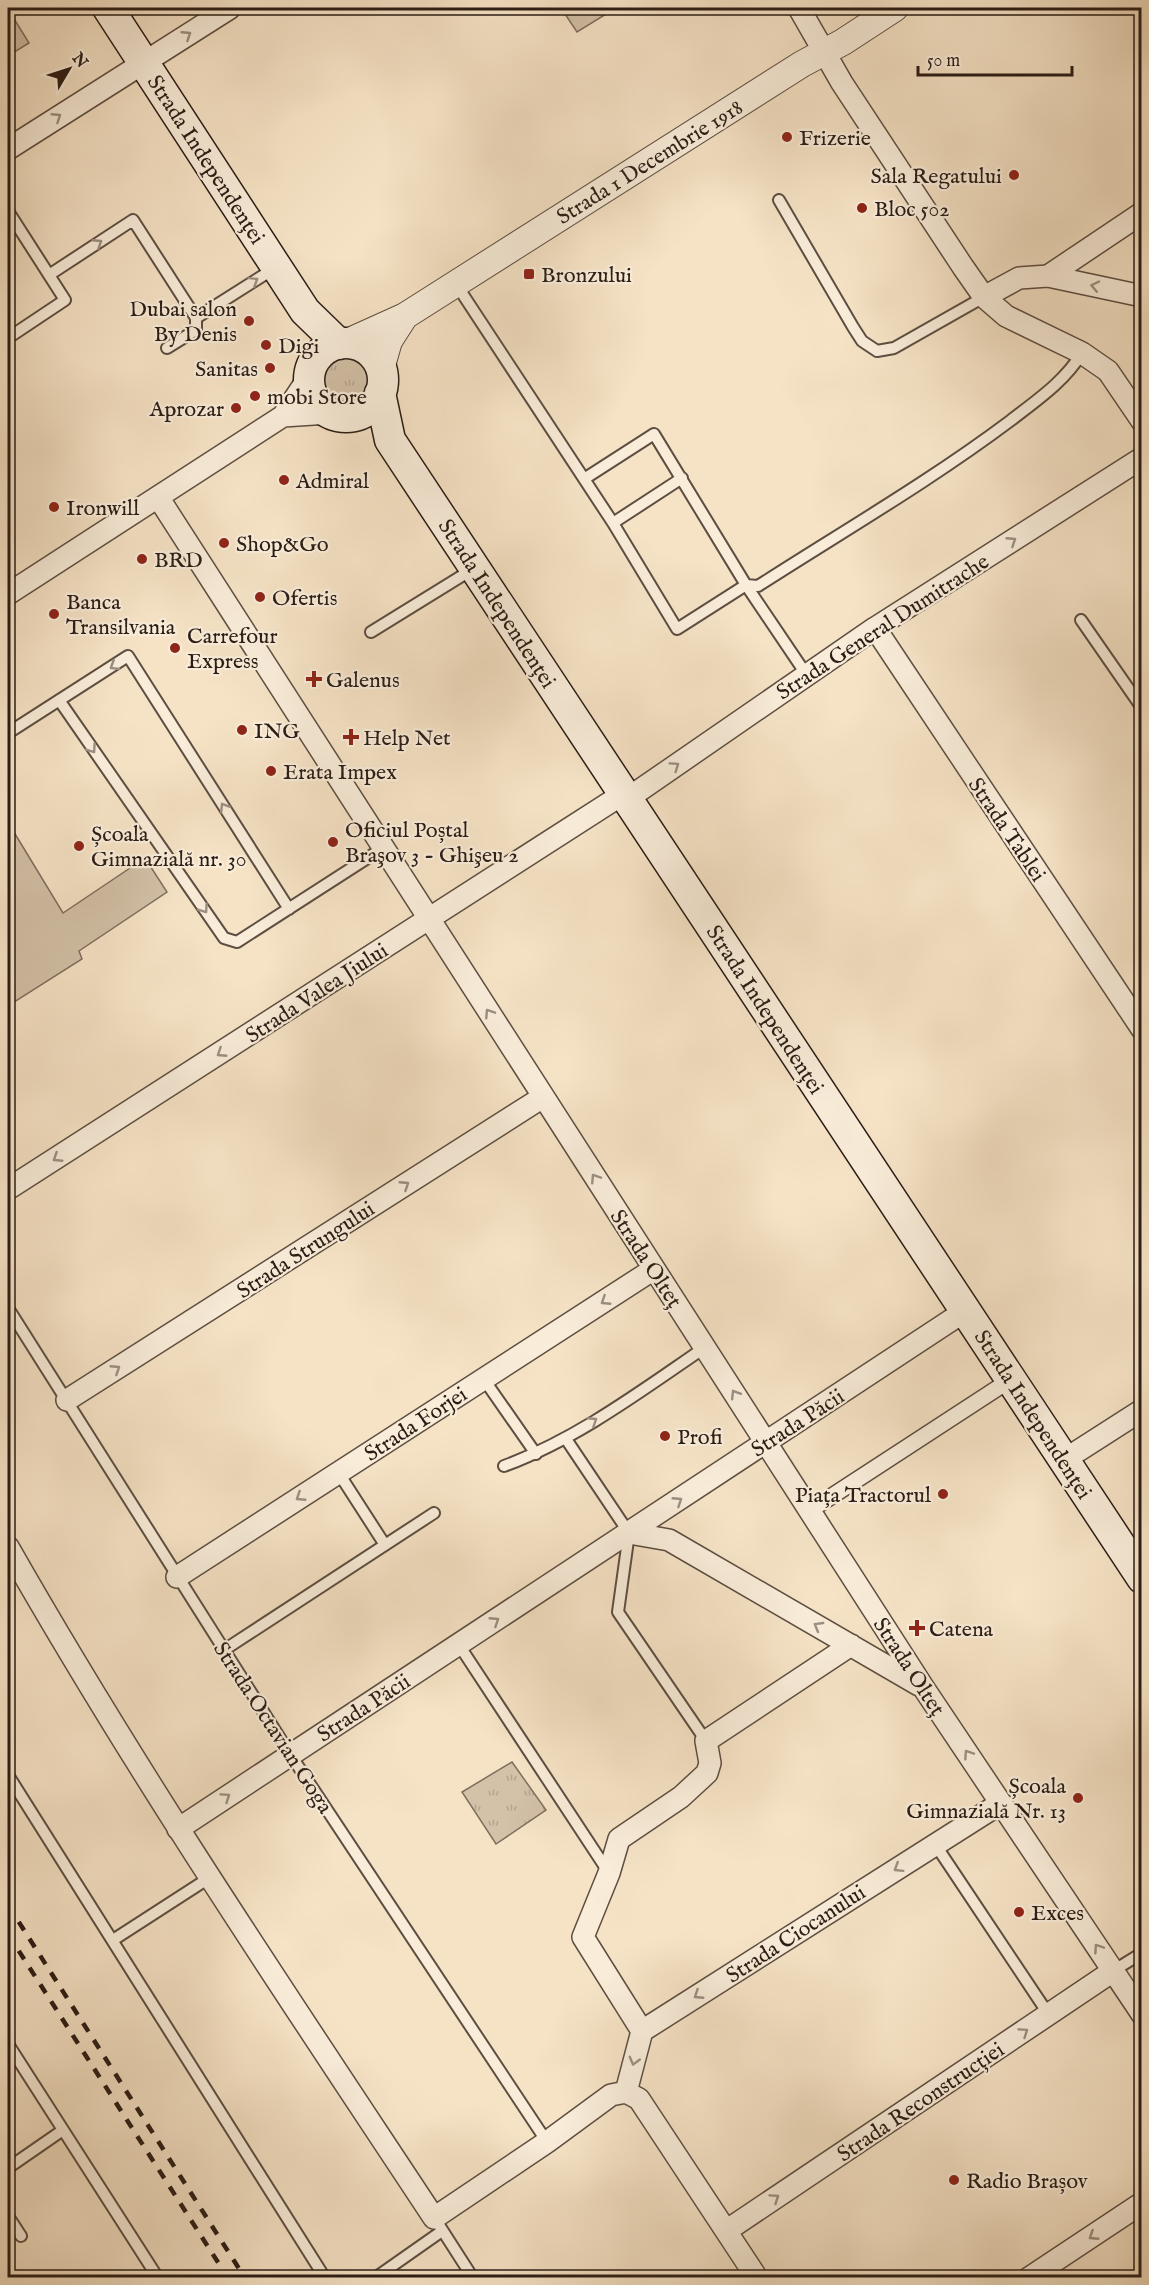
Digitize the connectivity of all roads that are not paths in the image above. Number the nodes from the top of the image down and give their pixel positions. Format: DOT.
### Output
graph roads {
  1 [pos="108,8"];
  2 [pos="230,8"];
  3 [pos="799,8"];
  4 [pos="895,8"];
  5 [pos="825,51"];
  6 [pos="145,62"];
  7 [pos="8,149"];
  8 [pos="779,200"];
  9 [pos="8,211"];
  10 [pos="1142,213"];
  11 [pos="277,267"];
  12 [pos="49,275"];
  13 [pos="1048,276"];
  14 [pos="456,284"];
  15 [pos="1142,296"];
  16 [pos="984,297"];
  17 [pos="405,316"];
  18 [pos="196,318"];
  19 [pos="8,338"];
  20 [pos="166,348"];
  21 [pos="1082,353"];
  22 [pos="327,356"];
  23 [pos="380,381"];
  24 [pos="335,415"];
  25 [pos="283,416"];
  26 [pos="1142,421"];
  27 [pos="390,441"];
  28 [pos="1142,458"];
  29 [pos="682,478"];
  30 [pos="584,479"];
  31 [pos="158,497"];
  32 [pos="613,524"];
  33 [pos="475,568"];
  34 [pos="746,585"];
  35 [pos="8,594"];
  36 [pos="1081,620"];
  37 [pos="875,628"];
  38 [pos="371,632"];
  39 [pos="806,674"];
  40 [pos="59,700"];
  41 [pos="1142,708"];
  42 [pos="8,733"];
  43 [pos="625,796"];
  44 [pos="383,848"];
  45 [pos="289,909"];
  46 [pos="429,920"];
  47 [pos="1142,1029"];
  48 [pos="543,1097"];
  49 [pos="8,1190"];
  50 [pos="654,1269"];
  51 [pos="8,1308"];
  52 [pos="965,1311"];
  53 [pos="704,1348"];
  54 [pos="483,1378"];
  55 [pos="1010,1380"];
  56 [pos="67,1400"];
  57 [pos="1142,1410"];
  58 [pos="566,1439"];
  59 [pos="766,1444"];
  60 [pos="536,1454"];
  61 [pos="1064,1460"];
  62 [pos="504,1466"];
  63 [pos="338,1472"];
  64 [pos="809,1511"];
  65 [pos="434,1514"];
  66 [pos="629,1533"];
  67 [pos="386,1545"];
  68 [pos="8,1547"];
  69 [pos="177,1578"];
  70 [pos="1142,1578"];
  71 [pos="459,1645"];
  72 [pos="851,1645"];
  73 [pos="224,1650"];
  74 [pos="923,1687"];
  75 [pos="706,1741"];
  76 [pos="290,1754"];
  77 [pos="8,1775"];
  78 [pos="1001,1803"];
  79 [pos="178,1829"];
  80 [pos="935,1844"];
  81 [pos="609,1873"];
  82 [pos="209,1878"];
  83 [pos="113,1940"];
  84 [pos="1142,1953"];
  85 [pos="1113,1971"];
  86 [pos="1142,2014"];
  87 [pos="1049,2015"];
  88 [pos="642,2031"];
  89 [pos="8,2044"];
  90 [pos="626,2092"];
  91 [pos="63,2130"];
  92 [pos="547,2142"];
  93 [pos="8,2168"];
  94 [pos="1142,2204"];
  95 [pos="8,2216"];
  96 [pos="438,2224"];
  97 [pos="726,2231"];
  98 [pos="21,2236"];
  99 [pos="158,2277"];
  100 [pos="325,2277"];
  101 [pos="375,2277"];
  102 [pos="473,2277"];
  103 [pos="757,2277"];
  104 [pos="1029,2277"];
  1 -- 6 [label="main road, Strada Independenței"];
  6 -- 2 [label="street, one-way"];
  3 -- 5 [label="street"];
  4 -- 5 [label="street, Strada 1 Decembrie 1918"];
  5 -- 14 [label="street, Strada 1 Decembrie 1918"];
  5 -- 16 [label="street"];
  7 -- 6 [label="street, one-way"];
  6 -- 11 [label="main road, Strada Independenței"];
  8 -- 16 [label="lane"];
  9 -- 12 [label="lane"];
  10 -- 13 [label="street"];
  18 -- 11 [label="lane, one-way"];
  11 -- 22 [label="main road, Strada Independenței"];
  12 -- 18 [label="lane, one-way"];
  12 -- 19 [label="lane"];
  15 -- 13 [label="street, one-way"];
  13 -- 16 [label="street"];
  14 -- 17 [label="street, Strada 1 Decembrie 1918"];
  14 -- 30 [label="lane"];
  16 -- 21 [label="street"];
  17 -- 22 [label="street, Strada 1 Decembrie 1918"];
  17 -- 23 [label="street, Strada 1 Decembrie 1918"];
  18 -- 20 [label="lane"];
  21 -- 26 [label="street"];
  21 -- 34 [label="lane"];
  22 -- 23 [label="main road"];
  22 -- 24 [label="main road"];
  22 -- 25 [label="street"];
  23 -- 24 [label="main road"];
  23 -- 27 [label="main road, Strada Independenței"];
  24 -- 25 [label="street"];
  24 -- 27 [label="main road, Strada Independenței"];
  25 -- 31 [label="street"];
  27 -- 33 [label="main road, Strada Independenței"];
  37 -- 28 [label="street, Strada General Dumitrache, one-way"];
  29 -- 30 [label="lane"];
  29 -- 32 [label="lane"];
  29 -- 34 [label="lane"];
  30 -- 32 [label="lane"];
  31 -- 35 [label="street"];
  31 -- 44 [label="street, Strada Olteț"];
  32 -- 34 [label="lane"];
  33 -- 38 [label="lane"];
  33 -- 43 [label="main road, Strada Independenței"];
  34 -- 39 [label="lane"];
  36 -- 41 [label="lane"];
  37 -- 39 [label="street, Strada General Dumitrache"];
  37 -- 47 [label="street, Strada Tablei"];
  43 -- 39 [label="street, Strada General Dumitrache, one-way"];
  40 -- 42 [label="lane"];
  40 -- 45 [label="lane, one-way"];
  45 -- 40 [label="lane, one-way"];
  43 -- 46 [label="street, Strada Valea Jiului"];
  43 -- 52 [label="main road, Strada Independenței"];
  44 -- 45 [label="lane"];
  44 -- 46 [label="street, Strada Olteț"];
  48 -- 46 [label="street, Strada Olteț, one-way"];
  46 -- 49 [label="street, Strada Valea Jiului, one-way"];
  50 -- 48 [label="street, Strada Olteț, one-way"];
  56 -- 48 [label="street, Strada Strungului, one-way"];
  50 -- 53 [label="street, Strada Olteț"];
  50 -- 54 [label="street, Strada Forjei, one-way"];
  51 -- 56 [label="lane, Strada Octavian Goga"];
  52 -- 55 [label="main road, Strada Independenței"];
  52 -- 59 [label="street, Strada Păcii"];
  58 -- 53 [label="lane, one-way"];
  59 -- 53 [label="street, Strada Olteț, one-way"];
  54 -- 60 [label="lane"];
  54 -- 63 [label="street, Strada Forjei"];
  55 -- 61 [label="main road, Strada Independenței"];
  55 -- 64 [label="street"];
  56 -- 69 [label="lane, Strada Octavian Goga"];
  57 -- 61 [label="street"];
  58 -- 60 [label="lane"];
  58 -- 66 [label="lane"];
  59 -- 64 [label="street, Strada Olteț"];
  66 -- 59 [label="street, Strada Păcii, one-way"];
  60 -- 62 [label="lane"];
  61 -- 70 [label="main road, Strada Independenței"];
  63 -- 67 [label="lane"];
  63 -- 69 [label="street, Strada Forjei, one-way"];
  64 -- 74 [label="street, Strada Olteț"];
  65 -- 67 [label="lane"];
  71 -- 66 [label="street, Strada Păcii, one-way"];
  72 -- 66 [label="street, one-way"];
  66 -- 75 [label="lane"];
  67 -- 73 [label="lane"];
  68 -- 79 [label="street"];
  69 -- 73 [label="lane, Strada Octavian Goga"];
  71 -- 76 [label="street, Strada Păcii"];
  71 -- 81 [label="lane"];
  72 -- 74 [label="street"];
  72 -- 75 [label="street"];
  73 -- 76 [label="lane, Strada Octavian Goga"];
  78 -- 74 [label="street, Strada Olteț, one-way"];
  75 -- 81 [label="street"];
  79 -- 76 [label="street, Strada Păcii, one-way"];
  76 -- 92 [label="lane, Strada Octavian Goga"];
  77 -- 83 [label="lane"];
  78 -- 80 [label="street, Strada Ciocanului"];
  85 -- 78 [label="street, Strada Olteț, one-way"];
  79 -- 82 [label="street"];
  80 -- 87 [label="lane"];
  80 -- 88 [label="street, Strada Ciocanului, one-way"];
  81 -- 88 [label="street"];
  82 -- 83 [label="lane"];
  82 -- 96 [label="street"];
  83 -- 100 [label="lane"];
  84 -- 85 [label="lane"];
  85 -- 86 [label="street, Strada Olteț"];
  85 -- 87 [label="street, Strada Reconstrucției"];
  97 -- 87 [label="street, Strada Reconstrucției, one-way"];
  88 -- 90 [label="street, one-way"];
  89 -- 91 [label="lane"];
  90 -- 92 [label="street"];
  90 -- 97 [label="street"];
  91 -- 93 [label="lane"];
  91 -- 99 [label="lane"];
  92 -- 96 [label="street"];
  94 -- 104 [label="street, one-way"];
  95 -- 98 [label="lane"];
  96 -- 101 [label="lane"];
  96 -- 102 [label="lane"];
  97 -- 103 [label="street"];
}
